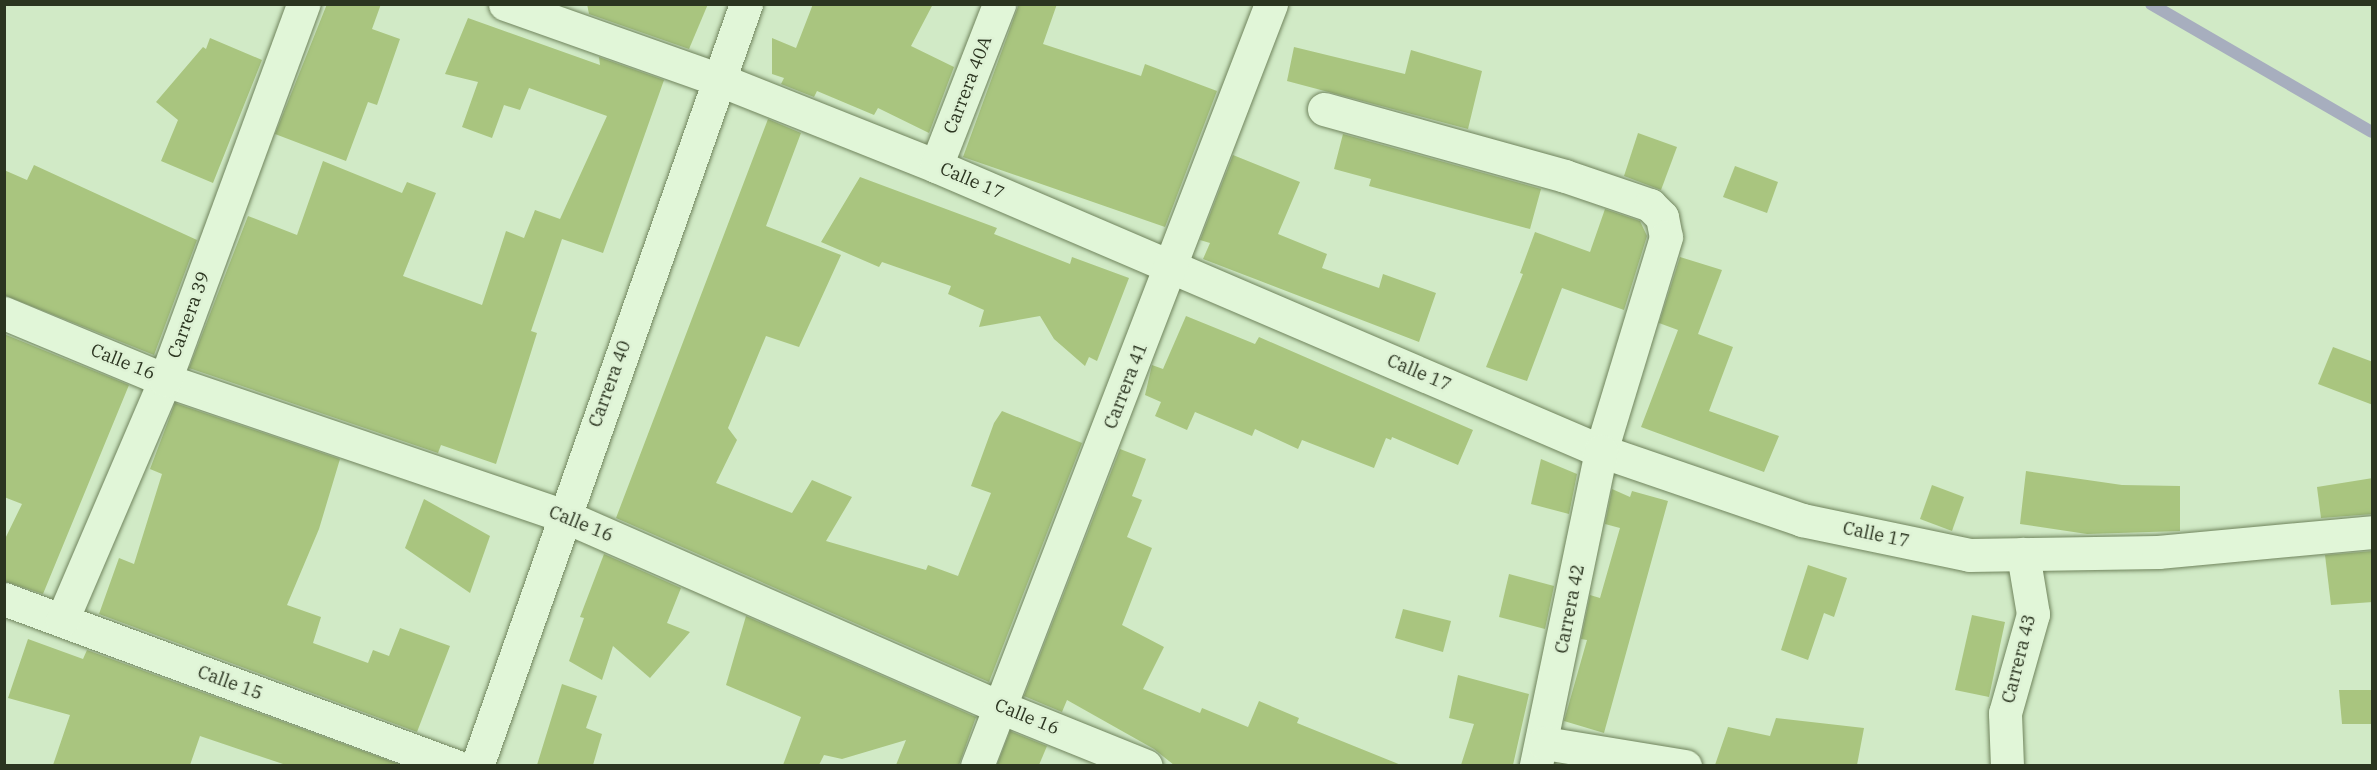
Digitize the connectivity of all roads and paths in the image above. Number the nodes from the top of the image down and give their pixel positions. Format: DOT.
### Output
graph roads {
  1 [pos="303,4"];
  2 [pos="505,4"];
  3 [pos="746,4"];
  4 [pos="999,4"];
  5 [pos="1271,4"];
  6 [pos="720,80"];
  7 [pos="1324,109"];
  8 [pos="936,166"];
  9 [pos="1172,267"];
  10 [pos="4,313"];
  11 [pos="165,380"];
  12 [pos="1601,451"];
  13 [pos="562,515"];
  14 [pos="2373,532"];
  15 [pos="2023,554"];
  16 [pos="4,599"];
  17 [pos="62,620"];
  18 [pos="1000,707"];
  19 [pos="1540,754"];
  20 [pos="435,762"];
  21 [pos="477,765"];
  22 [pos="977,765"];
  23 [pos="1146,765"];
  24 [pos="1685,765"];
  25 [pos="2007,765"];
  1 -- 11 [label="street, Carrera 39"];
  2 -- 6 [label="street, Calle 17"];
  3 -- 6 [label="street, Carrera 40"];
  4 -- 8 [label="street, Carrera 40A"];
  5 -- 9 [label="street, Carrera 41"];
  6 -- 8 [label="street, Calle 17"];
  6 -- 13 [label="street, Carrera 40"];
  7 -- 12 [label="street, Carrera 42"];
  8 -- 9 [label="street, Calle 17"];
  9 -- 12 [label="street, Calle 17"];
  9 -- 18 [label="street, Carrera 41"];
  10 -- 11 [label="street, Calle 16"];
  11 -- 13 [label="street, Calle 16"];
  11 -- 17 [label="street, Carrera 39"];
  12 -- 15 [label="street, Calle 17"];
  12 -- 19 [label="street, Carrera 42"];
  13 -- 18 [label="street, Calle 16"];
  13 -- 21 [label="street, Carrera 40"];
  14 -- 15 [label="street, Calle 17"];
  15 -- 25 [label="street, Carrera 43"];
  16 -- 17 [label="street, Calle 15"];
  17 -- 20 [label="street, Calle 15"];
  18 -- 22 [label="street, Carrera 41"];
  18 -- 23 [label="street, Calle 16"];
  19 -- 24 [label="street"];
}
